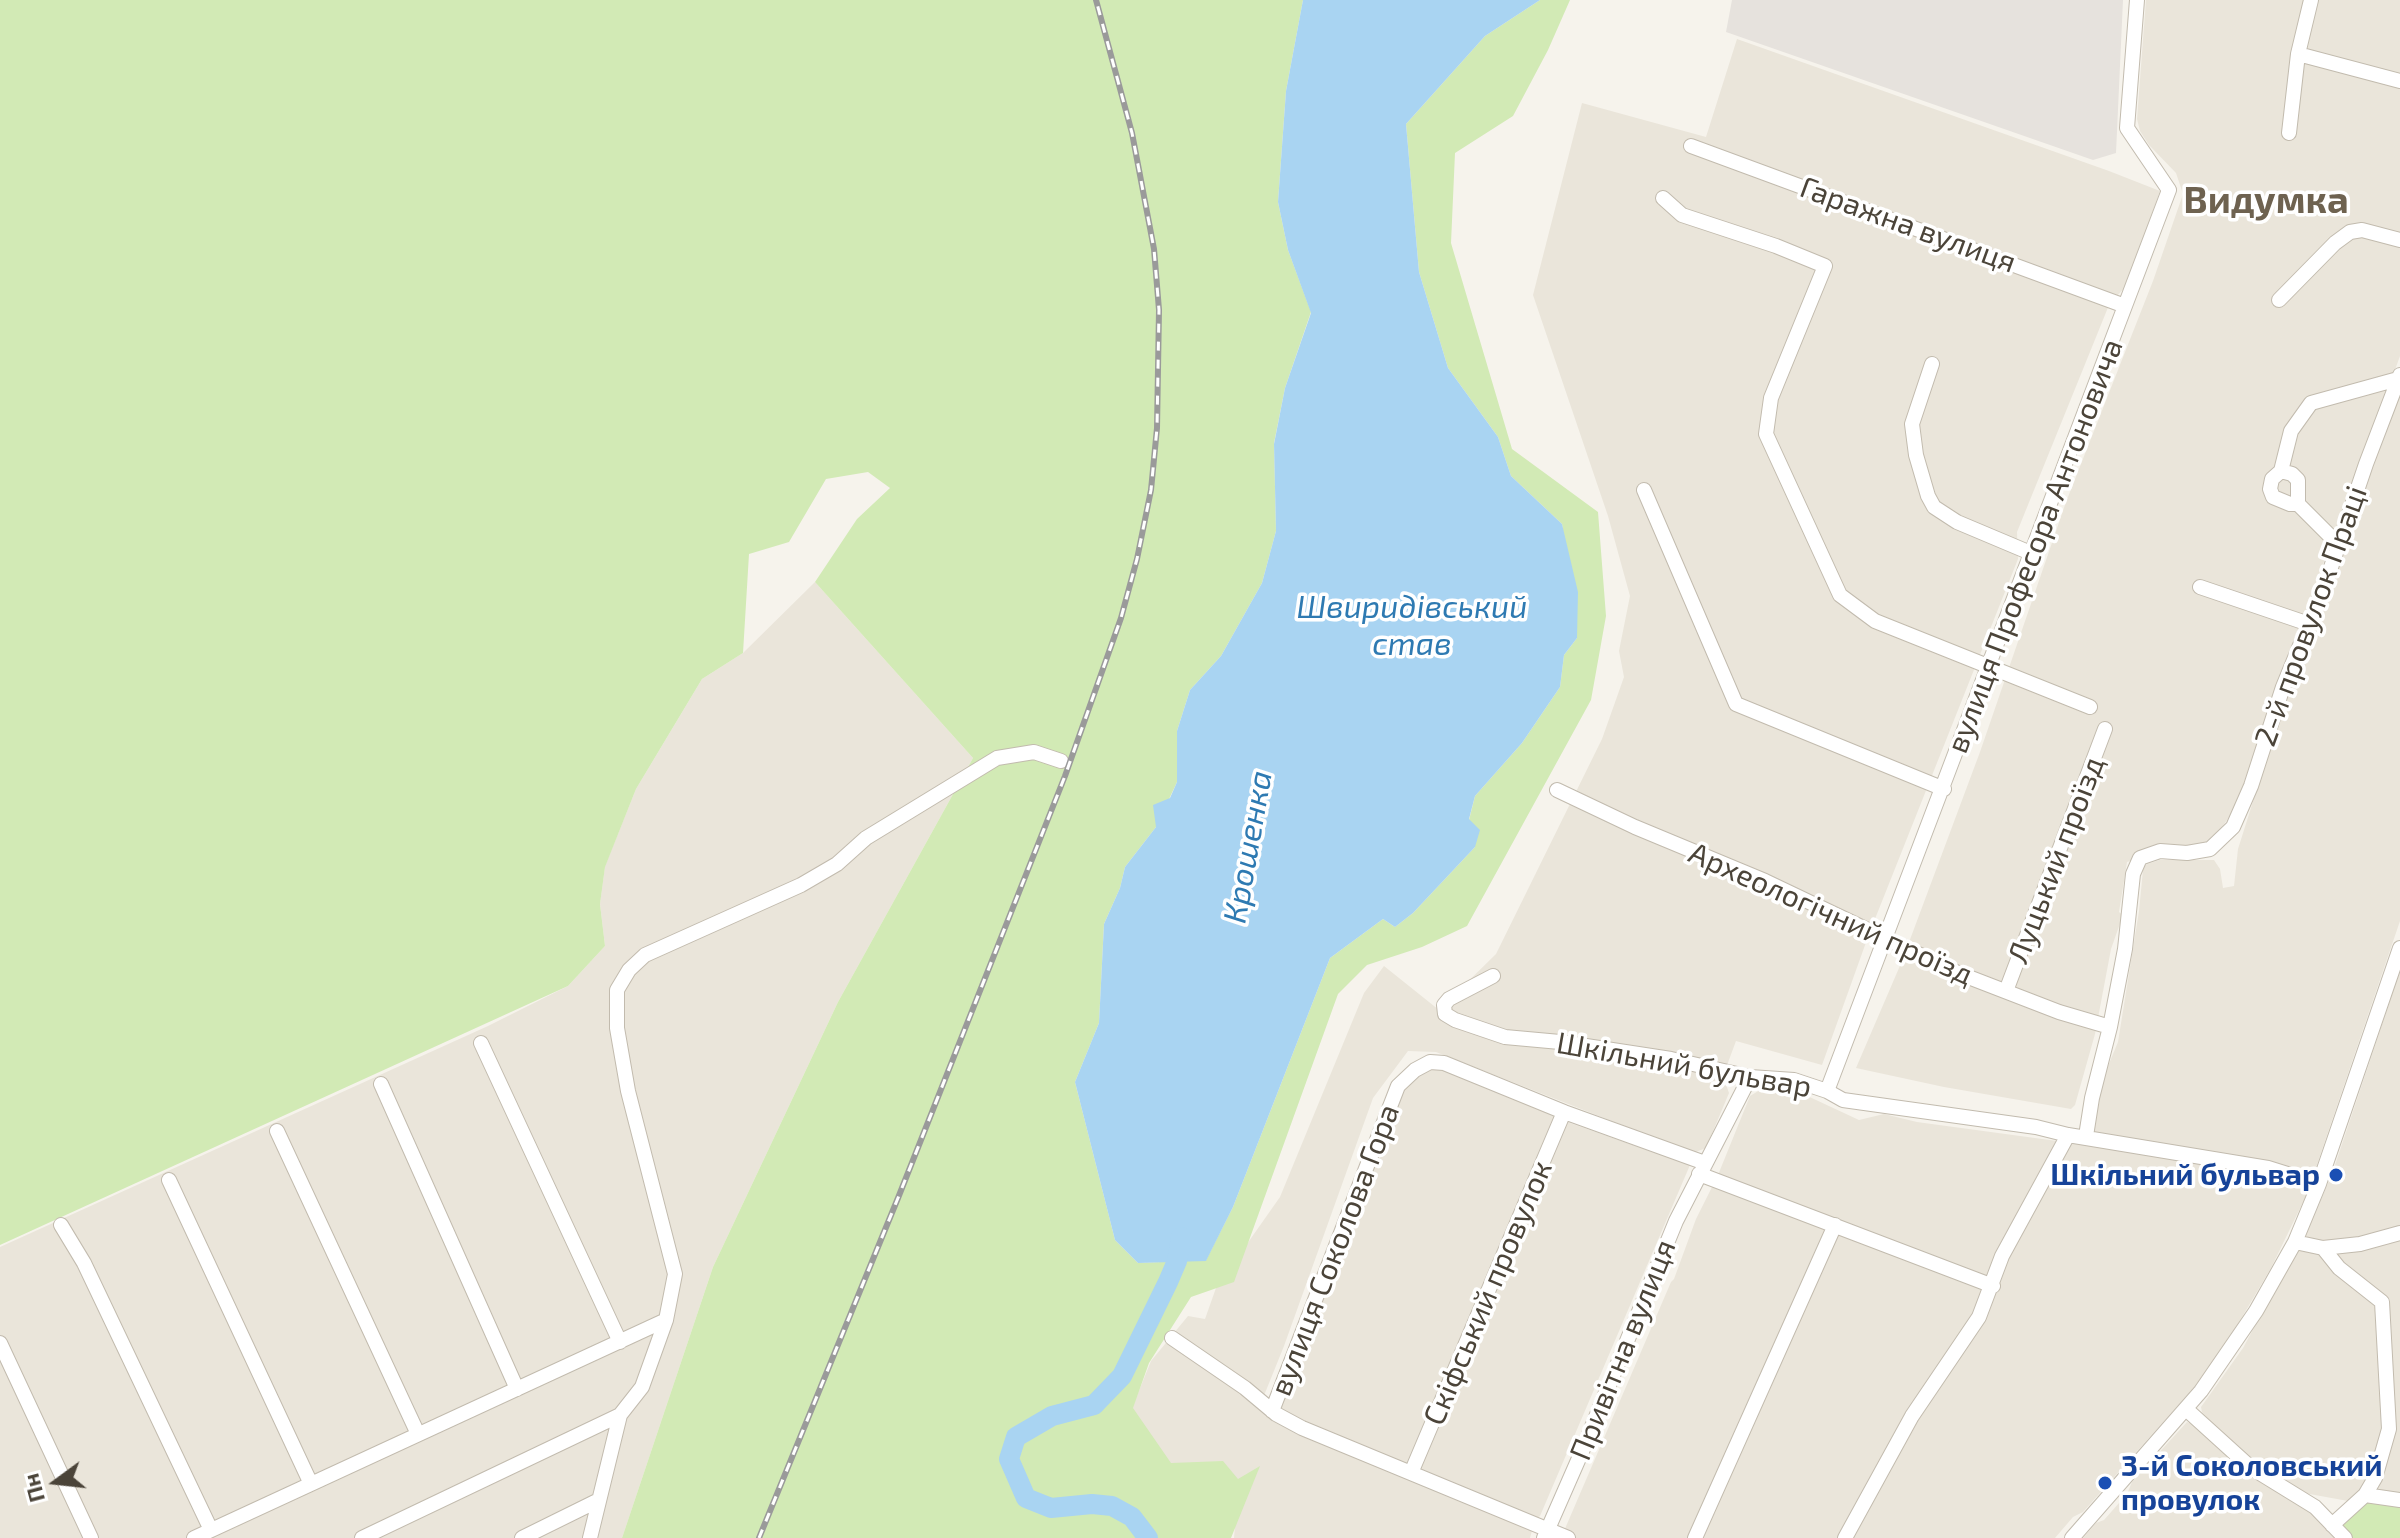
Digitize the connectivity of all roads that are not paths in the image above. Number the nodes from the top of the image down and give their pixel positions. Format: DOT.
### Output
graph roads {
  1 [pos="2137,0"];
  2 [pos="2311,0"];
  3 [pos="2298,54"];
  4 [pos="2400,81"];
  5 [pos="2289,133"];
  6 [pos="1691,146"];
  7 [pos="1663,198"];
  8 [pos="2400,240"];
  9 [pos="2279,300"];
  10 [pos="2125,306"];
  11 [pos="1932,364"];
  12 [pos="2399,377"];
  13 [pos="2281,471"];
  14 [pos="1644,490"];
  15 [pos="2298,504"];
  16 [pos="2339,545"];
  17 [pos="2033,554"];
  18 [pos="2200,587"];
  19 [pos="2309,624"];
  20 [pos="1989,668"];
  21 [pos="2090,707"];
  22 [pos="2105,729"];
  23 [pos="1061,761"];
  24 [pos="1944,789"];
  25 [pos="1557,790"];
  26 [pos="1885,937"];
  27 [pos="2400,948"];
  28 [pos="1493,976"];
  29 [pos="2006,991"];
  30 [pos="2110,1027"];
  31 [pos="481,1043"];
  32 [pos="1750,1077"];
  33 [pos="381,1084"];
  34 [pos="1827,1091"];
  35 [pos="1564,1112"];
  36 [pos="277,1131"];
  37 [pos="2068,1135"];
  38 [pos="2086,1136"];
  39 [pos="1702,1168"];
  40 [pos="169,1180"];
  41 [pos="2319,1184"];
  42 [pos="61,1225"];
  43 [pos="1835,1225"];
  44 [pos="2400,1233"];
  45 [pos="2295,1242"];
  46 [pos="2323,1248"];
  47 [pos="1993,1286"];
  48 [pos="666,1320"];
  49 [pos="1172,1338"];
  50 [pos="620,1342"];
  51 [pos="0,1343"];
  52 [pos="517,1389"];
  53 [pos="2186,1409"];
  54 [pos="1272,1411"];
  55 [pos="620,1415"];
  56 [pos="418,1434"];
  57 [pos="1411,1473"];
  58 [pos="311,1484"];
  59 [pos="2365,1495"];
  60 [pos="599,1500"];
  61 [pos="2400,1500"];
  62 [pos="2332,1525"];
  63 [pos="211,1530"];
  64 [pos="1545,1534"];
  65 [pos="91,1538"];
  66 [pos="194,1538"];
  67 [pos="362,1538"];
  68 [pos="522,1538"];
  69 [pos="590,1538"];
  70 [pos="1568,1538"];
  71 [pos="1695,1538"];
  72 [pos="1845,1538"];
  73 [pos="2072,1538"];
  74 [pos="2345,1538"];
  1 -- 10 [label="street, вулиця Професора Антоновича"];
  2 -- 3 [label="street"];
  3 -- 4 [label="street"];
  3 -- 5 [label="street"];
  6 -- 10 [label="street, Гаражна вулиця"];
  7 -- 20 [label="street"];
  8 -- 9 [label="street"];
  10 -- 17 [label="street, вулиця Професора Антоновича"];
  11 -- 17 [label="street"];
  12 -- 13 [label="street"];
  12 -- 16 [label="street, 2-й провулок Праці"];
  13 -- 15 [label="street"];
  13 -- 15 [label="street"];
  14 -- 24 [label="street"];
  15 -- 16 [label="street"];
  16 -- 19 [label="street, 2-й провулок Праці"];
  17 -- 20 [label="street, вулиця Професора Антоновича"];
  18 -- 19 [label="street"];
  19 -- 30 [label="street, 2-й провулок Праці"];
  20 -- 21 [label="street"];
  20 -- 24 [label="street, вулиця Професора Антоновича"];
  22 -- 29 [label="street, Луцький проїзд"];
  23 -- 48 [label="street"];
  24 -- 26 [label="street, вулиця Професора Антоновича"];
  25 -- 26 [label="street, Археологічний проїзд"];
  26 -- 29 [label="street, Археологічний проїзд"];
  26 -- 34 [label="street, вулиця Професора Антоновича"];
  27 -- 41 [label="street"];
  28 -- 32 [label="street, Шкільний бульвар"];
  29 -- 30 [label="street, Археологічний проїзд"];
  30 -- 38 [label="street"];
  31 -- 50 [label="street"];
  32 -- 34 [label="street, Шкільний бульвар"];
  32 -- 39 [label="street"];
  33 -- 52 [label="street"];
  34 -- 37 [label="street, Шкільний бульвар"];
  35 -- 39 [label="street, вулиця Соколова Гора"];
  35 -- 54 [label="street, вулиця Соколова Гора"];
  35 -- 57 [label="street, Скіфський провулок"];
  36 -- 56 [label="street"];
  37 -- 38 [label="street, Шкільний бульвар"];
  37 -- 47 [label="street"];
  38 -- 41 [label="street, Шкільний бульвар"];
  39 -- 43 [label="street, вулиця Соколова Гора"];
  39 -- 64 [label="street, Привітна вулиця"];
  40 -- 58 [label="street"];
  41 -- 45 [label="street"];
  42 -- 63 [label="street"];
  43 -- 47 [label="street, вулиця Соколова Гора"];
  43 -- 71 [label="street"];
  44 -- 46 [label="street"];
  45 -- 46 [label="street"];
  45 -- 53 [label="street"];
  46 -- 59 [label="street"];
  47 -- 72 [label="street"];
  48 -- 50 [label="street"];
  48 -- 55 [label="street"];
  49 -- 54 [label="street"];
  50 -- 52 [label="street"];
  51 -- 65 [label="street"];
  52 -- 56 [label="street"];
  53 -- 62 [label="street"];
  53 -- 73 [label="street"];
  54 -- 57 [label="street"];
  55 -- 60 [label="street"];
  55 -- 67 [label="street"];
  56 -- 58 [label="street"];
  57 -- 64 [label="street"];
  58 -- 63 [label="street"];
  59 -- 61 [label="street"];
  59 -- 62 [label="street"];
  60 -- 68 [label="street"];
  60 -- 69 [label="street"];
  62 -- 74 [label="street"];
  63 -- 66 [label="street"];
  64 -- 70 [label="street"];
}
